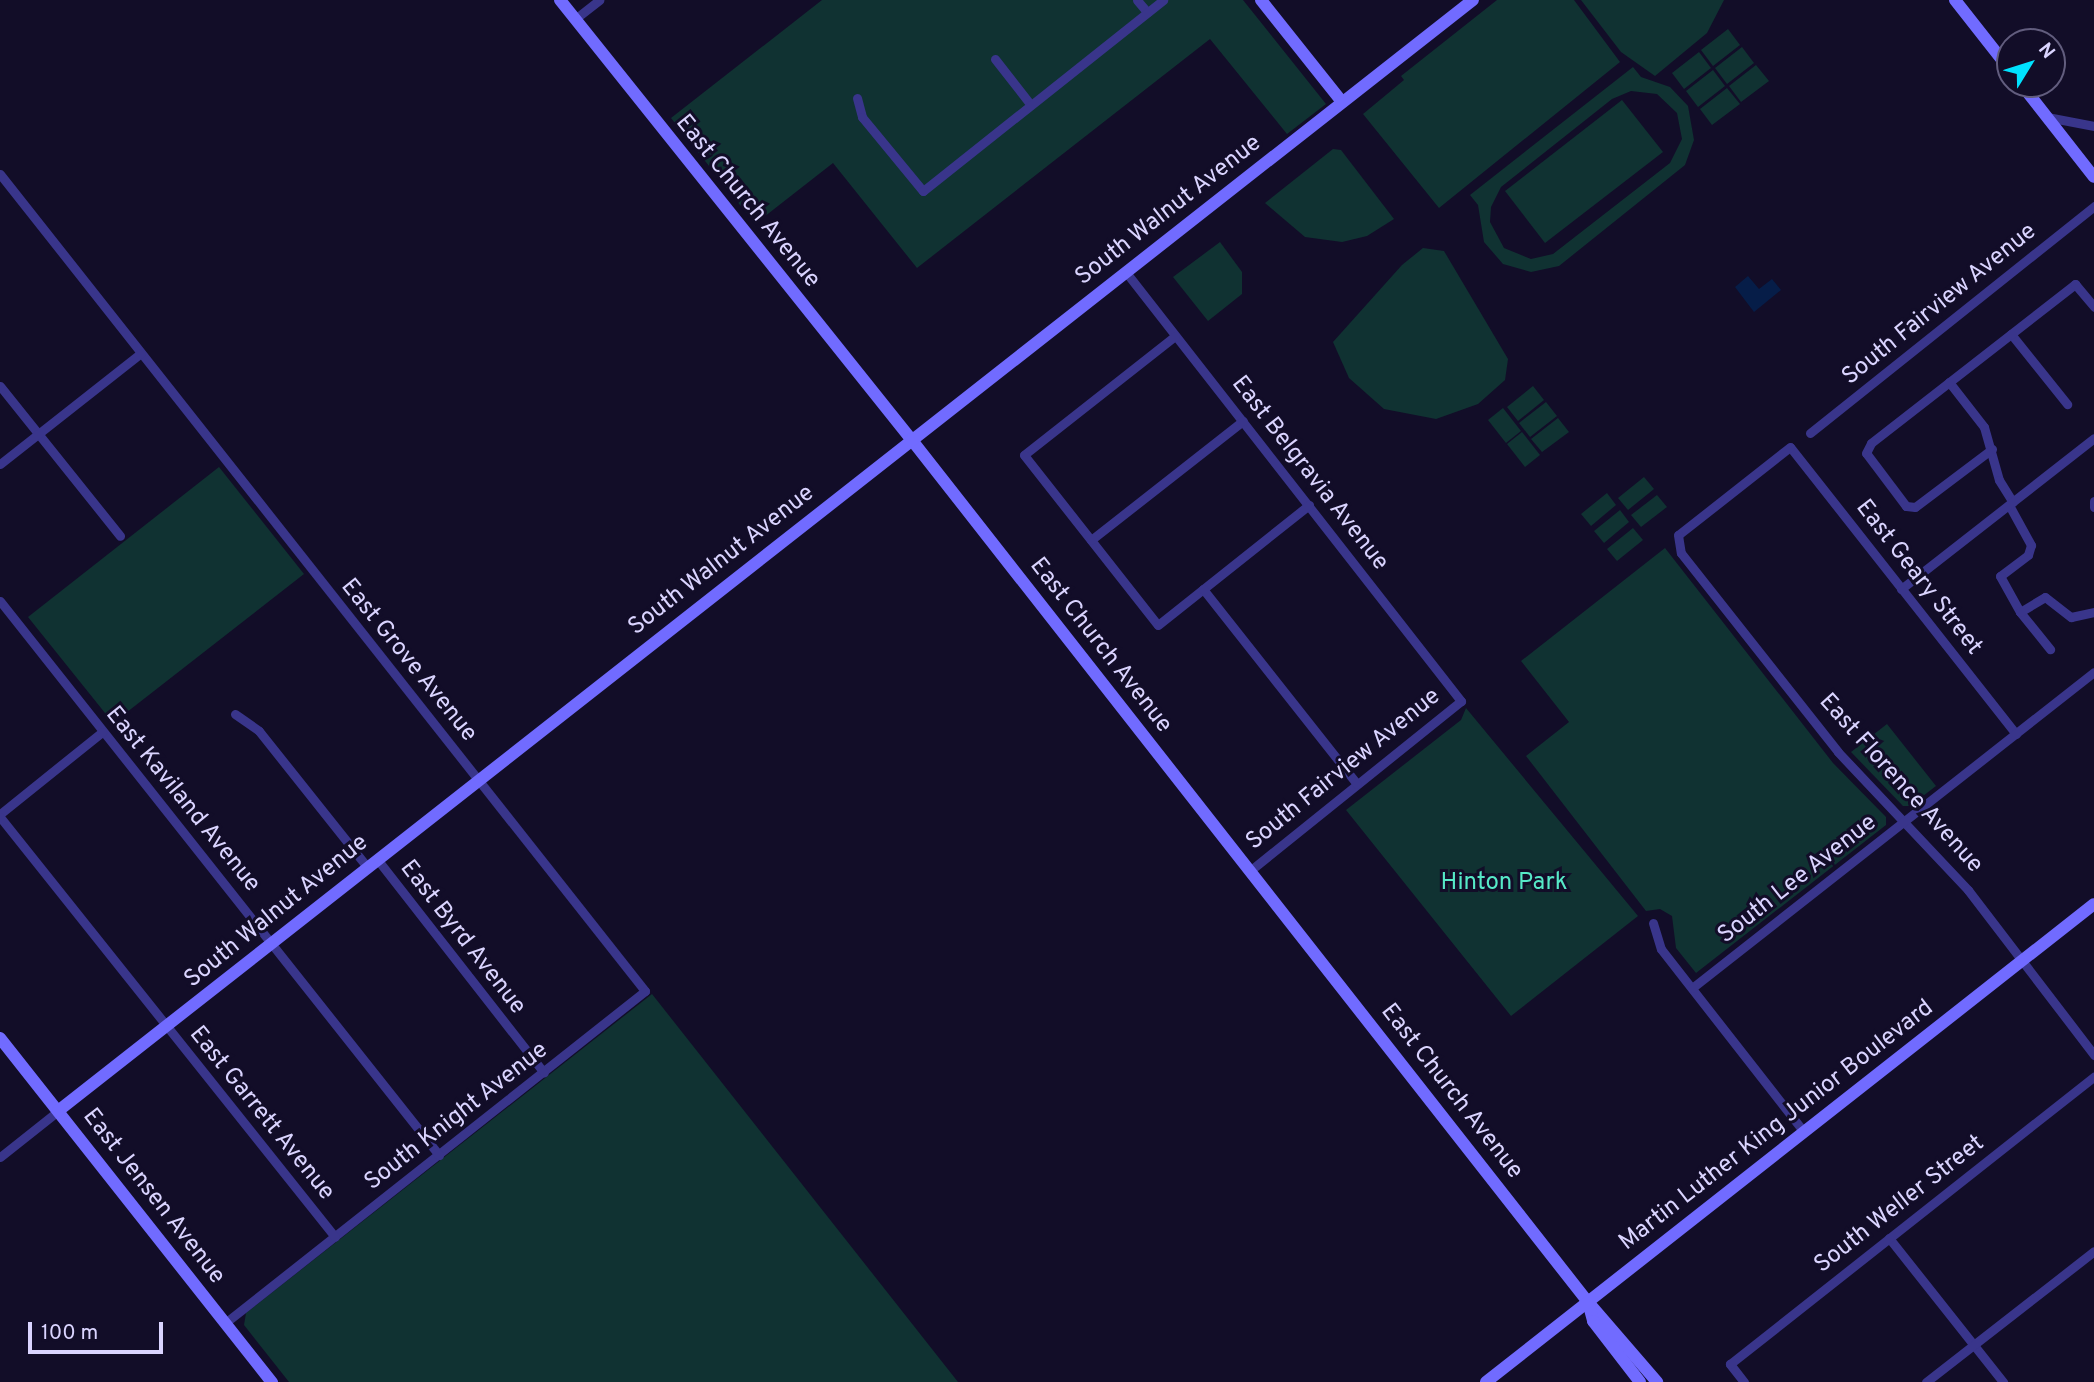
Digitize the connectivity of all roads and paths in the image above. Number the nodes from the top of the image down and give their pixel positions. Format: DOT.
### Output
graph roads {
  1 [pos="560,0"];
  2 [pos="599,0"];
  3 [pos="1137,0"];
  4 [pos="1163,0"];
  5 [pos="1261,0"];
  6 [pos="1473,0"];
  7 [pos="1955,0"];
  8 [pos="1147,12"];
  9 [pos="575,19"];
  10 [pos="1996,52"];
  11 [pos="995,59"];
  12 [pos="857,98"];
  13 [pos="2032,98"];
  14 [pos="1342,102"];
  15 [pos="1031,105"];
  16 [pos="2047,117"];
  17 [pos="2094,126"];
  18 [pos="0,174"];
  19 [pos="2094,177"];
  20 [pos="2094,206"];
  21 [pos="1125,271"];
  22 [pos="2094,307"];
  23 [pos="2011,334"];
  24 [pos="1175,336"];
  25 [pos="141,353"];
  26 [pos="1949,382"];
  27 [pos="0,386"];
  28 [pos="2067,404"];
  29 [pos="1243,421"];
  30 [pos="1810,433"];
  31 [pos="38,434"];
  32 [pos="2094,438"];
  33 [pos="911,439"];
  34 [pos="1992,449"];
  35 [pos="0,464"];
  36 [pos="2094,501"];
  37 [pos="2011,504"];
  38 [pos="1309,505"];
  39 [pos="2094,508"];
  40 [pos="120,536"];
  41 [pos="1091,540"];
  42 [pos="1676,541"];
  43 [pos="1203,589"];
  44 [pos="1901,589"];
  45 [pos="0,601"];
  46 [pos="2020,612"];
  47 [pos="2094,612"];
  48 [pos="2050,649"];
  49 [pos="2094,672"];
  50 [pos="1461,701"];
  51 [pos="235,714"];
  52 [pos="102,733"];
  53 [pos="2016,734"];
  54 [pos="479,779"];
  55 [pos="1357,784"];
  56 [pos="0,816"];
  57 [pos="1905,821"];
  58 [pos="372,863"];
  59 [pos="1251,870"];
  60 [pos="2094,904"];
  61 [pos="1653,923"];
  62 [pos="272,942"];
  63 [pos="2024,958"];
  64 [pos="1692,988"];
  65 [pos="645,991"];
  66 [pos="167,1027"];
  67 [pos="0,1038"];
  68 [pos="2094,1055"];
  69 [pos="544,1073"];
  70 [pos="2094,1077"];
  71 [pos="58,1111"];
  72 [pos="1803,1132"];
  73 [pos="439,1155"];
  74 [pos="0,1157"];
  75 [pos="335,1237"];
  76 [pos="1889,1237"];
  77 [pos="2094,1253"];
  78 [pos="1588,1302"];
  79 [pos="225,1323"];
  80 [pos="1973,1345"];
  81 [pos="272,1382"];
  82 [pos="1486,1382"];
  83 [pos="1640,1382"];
  84 [pos="1657,1382"];
  85 [pos="1744,1382"];
  86 [pos="1926,1382"];
  87 [pos="2003,1382"];
  1 -- 9 [label="street, East Church Avenue"];
  2 -- 9 [label="street"];
  3 -- 8 [label="street"];
  4 -- 8 [label="street"];
  5 -- 14 [label="street"];
  6 -- 14 [label="street, South Walnut Avenue"];
  7 -- 10 [label="street"];
  8 -- 15 [label="street"];
  9 -- 33 [label="street, East Church Avenue"];
  11 -- 15 [label="street"];
  12 -- 15 [label="street"];
  13 -- 16 [label="street"];
  14 -- 21 [label="street, South Walnut Avenue"];
  16 -- 17 [label="street"];
  16 -- 19 [label="street"];
  18 -- 25 [label="street, East Grove Avenue"];
  20 -- 30 [label="street, South Fairview Avenue"];
  21 -- 24 [label="street, East Belgravia Avenue"];
  21 -- 33 [label="street, South Walnut Avenue"];
  22 -- 23 [label="street"];
  23 -- 26 [label="street"];
  23 -- 28 [label="street"];
  24 -- 29 [label="street, East Belgravia Avenue"];
  24 -- 41 [label="street"];
  25 -- 31 [label="street"];
  25 -- 54 [label="street, East Grove Avenue"];
  26 -- 34 [label="street"];
  26 -- 34 [label="street"];
  27 -- 31 [label="street"];
  29 -- 38 [label="street, East Belgravia Avenue"];
  29 -- 41 [label="street"];
  31 -- 35 [label="street"];
  31 -- 40 [label="street"];
  32 -- 37 [label="street"];
  33 -- 54 [label="street, South Walnut Avenue"];
  33 -- 59 [label="street, East Church Avenue"];
  34 -- 37 [label="street"];
  36 -- 39 [label="street"];
  37 -- 44 [label="street"];
  37 -- 46 [label="street"];
  38 -- 43 [label="street"];
  38 -- 50 [label="street, East Belgravia Avenue"];
  41 -- 43 [label="street"];
  42 -- 44 [label="street, East Geary Street"];
  42 -- 57 [label="street, East Florence Avenue"];
  43 -- 55 [label="street"];
  44 -- 53 [label="street, East Geary Street"];
  45 -- 52 [label="street, East Kaviland Avenue"];
  46 -- 47 [label="street"];
  46 -- 48 [label="street"];
  49 -- 53 [label="street, South Lee Avenue"];
  50 -- 55 [label="street, South Fairview Avenue"];
  51 -- 58 [label="street, East Byrd Avenue"];
  52 -- 56 [label="street"];
  52 -- 62 [label="street, East Kaviland Avenue"];
  53 -- 57 [label="street, South Lee Avenue"];
  54 -- 58 [label="street, South Walnut Avenue"];
  54 -- 65 [label="street, East Grove Avenue"];
  55 -- 59 [label="street, South Fairview Avenue"];
  56 -- 66 [label="street, East Garrett Avenue"];
  57 -- 63 [label="street, East Florence Avenue"];
  57 -- 64 [label="street, South Lee Avenue"];
  58 -- 62 [label="street, South Walnut Avenue"];
  58 -- 69 [label="street, East Byrd Avenue"];
  59 -- 78 [label="street, East Church Avenue"];
  60 -- 63 [label="street, Martin Luther King Junior Boulevard"];
  61 -- 64 [label="street"];
  62 -- 66 [label="street, South Walnut Avenue"];
  62 -- 73 [label="street, East Kaviland Avenue"];
  63 -- 68 [label="street, East Florence Avenue"];
  63 -- 72 [label="street, Martin Luther King Junior Boulevard"];
  64 -- 72 [label="street"];
  65 -- 69 [label="street, South Knight Avenue"];
  66 -- 71 [label="street, South Walnut Avenue"];
  66 -- 75 [label="street, East Garrett Avenue"];
  67 -- 71 [label="street, East Jensen Avenue"];
  69 -- 73 [label="street, South Knight Avenue"];
  70 -- 76 [label="street, South Weller Street"];
  71 -- 74 [label="street, South Walnut Avenue"];
  71 -- 79 [label="street, East Jensen Avenue"];
  72 -- 78 [label="street, Martin Luther King Junior Boulevard"];
  73 -- 75 [label="street, South Knight Avenue"];
  75 -- 79 [label="street, South Knight Avenue"];
  76 -- 80 [label="street"];
  76 -- 85 [label="street, South Weller Street"];
  77 -- 80 [label="street"];
  78 -- 82 [label="street, Martin Luther King Junior Boulevard"];
  78 -- 83 [label="street, East Church Avenue"];
  78 -- 84 [label="street, East Church Avenue"];
  79 -- 81 [label="street, East Jensen Avenue"];
  80 -- 86 [label="street"];
  80 -- 87 [label="street"];
}
